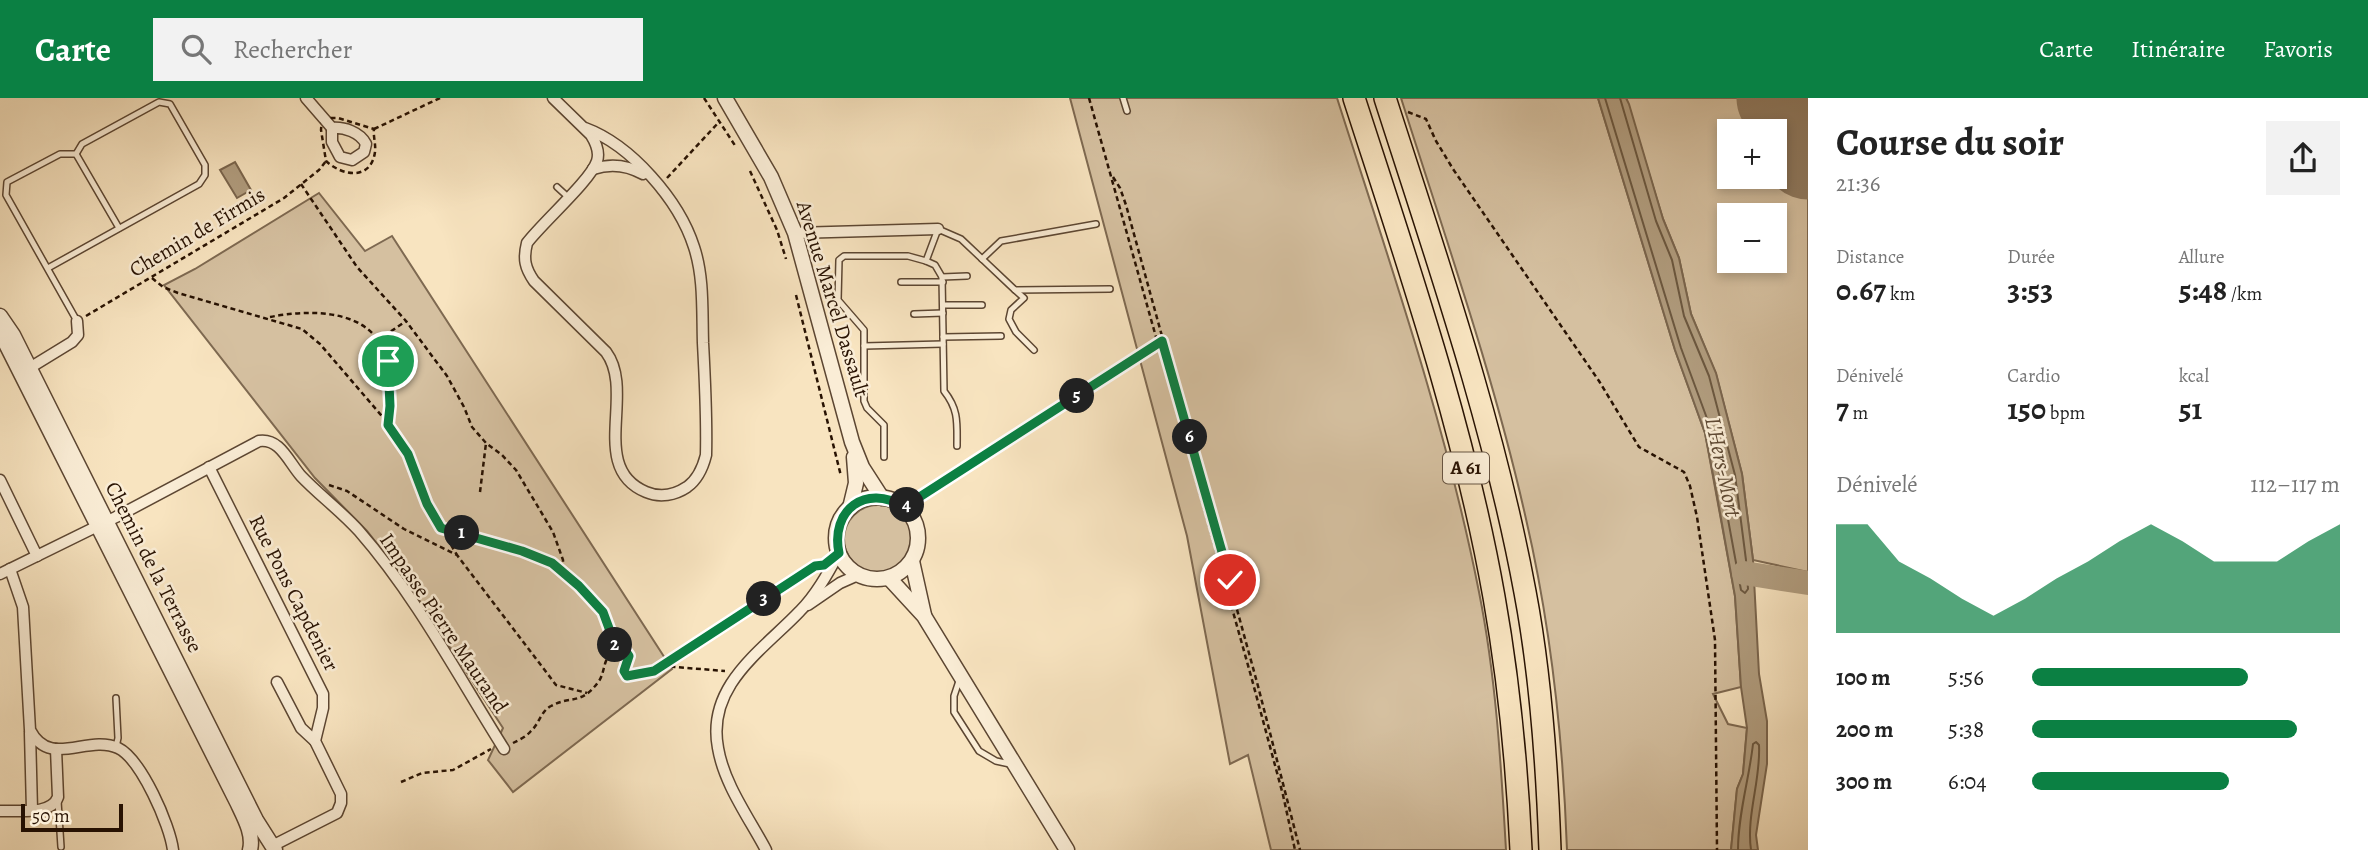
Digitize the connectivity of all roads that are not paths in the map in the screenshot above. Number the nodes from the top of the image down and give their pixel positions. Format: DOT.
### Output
graph roads {
  1 [pos="306,98"];
  2 [pos="553,98"];
  3 [pos="724,98"];
  4 [pos="1123,98"];
  5 [pos="1354,98"];
  6 [pos="1388,108"];
  7 [pos="1127,111"];
  8 [pos="331,128"];
  9 [pos="585,128"];
  10 [pos="76,153"];
  11 [pos="593,169"];
  12 [pos="557,187"];
  13 [pos="659,187"];
  14 [pos="568,197"];
  15 [pos="1096,224"];
  16 [pos="119,228"];
  17 [pos="938,229"];
  18 [pos="795,233"];
  19 [pos="982,259"];
  20 [pos="926,261"];
  21 [pos="48,268"];
  22 [pos="967,276"];
  23 [pos="942,279"];
  24 [pos="901,282"];
  25 [pos="1110,289"];
  26 [pos="1015,290"];
  27 [pos="943,305"];
  28 [pos="982,305"];
  29 [pos="943,313"];
  30 [pos="914,314"];
  31 [pos="0,316"];
  32 [pos="77,321"];
  33 [pos="0,332"];
  34 [pos="1001,336"];
  35 [pos="943,337"];
  36 [pos="943,344"];
  37 [pos="864,346"];
  38 [pos="1034,350"];
  39 [pos="25,371"];
  40 [pos="852,442"];
  41 [pos="957,446"];
  42 [pos="884,457"];
  43 [pos="209,467"];
  44 [pos="0,480"];
  45 [pos="883,498"];
  46 [pos="850,508"];
  47 [pos="103,523"];
  48 [pos="839,553"];
  49 [pos="37,556"];
  50 [pos="912,561"];
  51 [pos="5,572"];
  52 [pos="858,575"];
  53 [pos="888,578"];
  54 [pos="802,609"];
  55 [pos="924,617"];
  56 [pos="960,675"];
  57 [pos="277,682"];
  58 [pos="116,698"];
  59 [pos="30,730"];
  60 [pos="315,741"];
  61 [pos="505,746"];
  62 [pos="116,747"];
  63 [pos="56,749"];
  64 [pos="1015,765"];
  65 [pos="58,797"];
  66 [pos="32,810"];
  67 [pos="0,811"];
  68 [pos="272,845"];
  69 [pos="61,847"];
  70 [pos="251,847"];
  71 [pos="173,850"];
  72 [pos="766,850"];
  73 [pos="1067,850"];
  74 [pos="1521,850"];
  75 [pos="1550,850"];
  1 -- 8 [label="street"];
  2 -- 9 [label="street"];
  3 -- 18 [label="street, Avenue Marcel Dassault"];
  4 -- 7 [label="lane"];
  5 -- 74 [label="highway, A 61"];
  6 -- 75 [label="highway, A 61"];
  9 -- 11 [label="street"];
  9 -- 13 [label="street"];
  10 -- 16 [label="lane"];
  10 -- 16 [label="lane"];
  10 -- 21 [label="lane"];
  11 -- 13 [label="street"];
  11 -- 14 [label="street"];
  12 -- 14 [label="lane"];
  13 -- 14 [label="street"];
  15 -- 19 [label="lane"];
  16 -- 21 [label="lane"];
  17 -- 18 [label="street"];
  17 -- 19 [label="lane"];
  17 -- 20 [label="lane"];
  18 -- 40 [label="street, Avenue Marcel Dassault"];
  19 -- 26 [label="lane"];
  20 -- 23 [label="lane"];
  20 -- 37 [label="lane"];
  21 -- 32 [label="lane"];
  22 -- 23 [label="lane"];
  23 -- 24 [label="lane"];
  23 -- 27 [label="lane"];
  25 -- 26 [label="lane"];
  26 -- 38 [label="lane"];
  27 -- 28 [label="lane"];
  27 -- 29 [label="lane"];
  29 -- 30 [label="lane"];
  29 -- 35 [label="lane"];
  31 -- 39 [label="street, Chemin de la Terrasse"];
  32 -- 39 [label="street"];
  33 -- 39 [label="street, Chemin de la Terrasse"];
  34 -- 35 [label="lane"];
  35 -- 36 [label="lane"];
  36 -- 37 [label="lane"];
  36 -- 41 [label="lane"];
  37 -- 42 [label="lane"];
  39 -- 47 [label="street, Chemin de la Terrasse"];
  40 -- 45 [label="street, Avenue Marcel Dassault"];
  40 -- 46 [label="street, Avenue Marcel Dassault"];
  43 -- 47 [label="street"];
  43 -- 60 [label="street, Rue Pons Capdenier"];
  43 -- 61 [label="street, Impasse Pierre Maurand"];
  44 -- 49 [label="street"];
  45 -- 46 [label="street"];
  45 -- 50 [label="street"];
  46 -- 48 [label="street, Avenue Marcel Dassault"];
  47 -- 49 [label="street"];
  47 -- 68 [label="street, Chemin de la Terrasse"];
  47 -- 70 [label="street, Chemin de la Terrasse"];
  48 -- 52 [label="street"];
  48 -- 54 [label="street"];
  49 -- 51 [label="street"];
  50 -- 53 [label="street"];
  50 -- 55 [label="street"];
  51 -- 59 [label="street"];
  52 -- 53 [label="street"];
  52 -- 54 [label="street"];
  53 -- 55 [label="street"];
  54 -- 72 [label="street"];
  55 -- 56 [label="street"];
  56 -- 64 [label="street"];
  56 -- 64 [label="lane"];
  57 -- 60 [label="street"];
  58 -- 62 [label="lane"];
  59 -- 63 [label="street"];
  59 -- 66 [label="street"];
  60 -- 68 [label="street"];
  62 -- 63 [label="street"];
  62 -- 71 [label="street"];
  63 -- 65 [label="street"];
  64 -- 73 [label="street"];
  65 -- 66 [label="street"];
  65 -- 69 [label="lane"];
  66 -- 67 [label="street"];
  68 -- 70 [label="street, Chemin de la Terrasse"];
}
